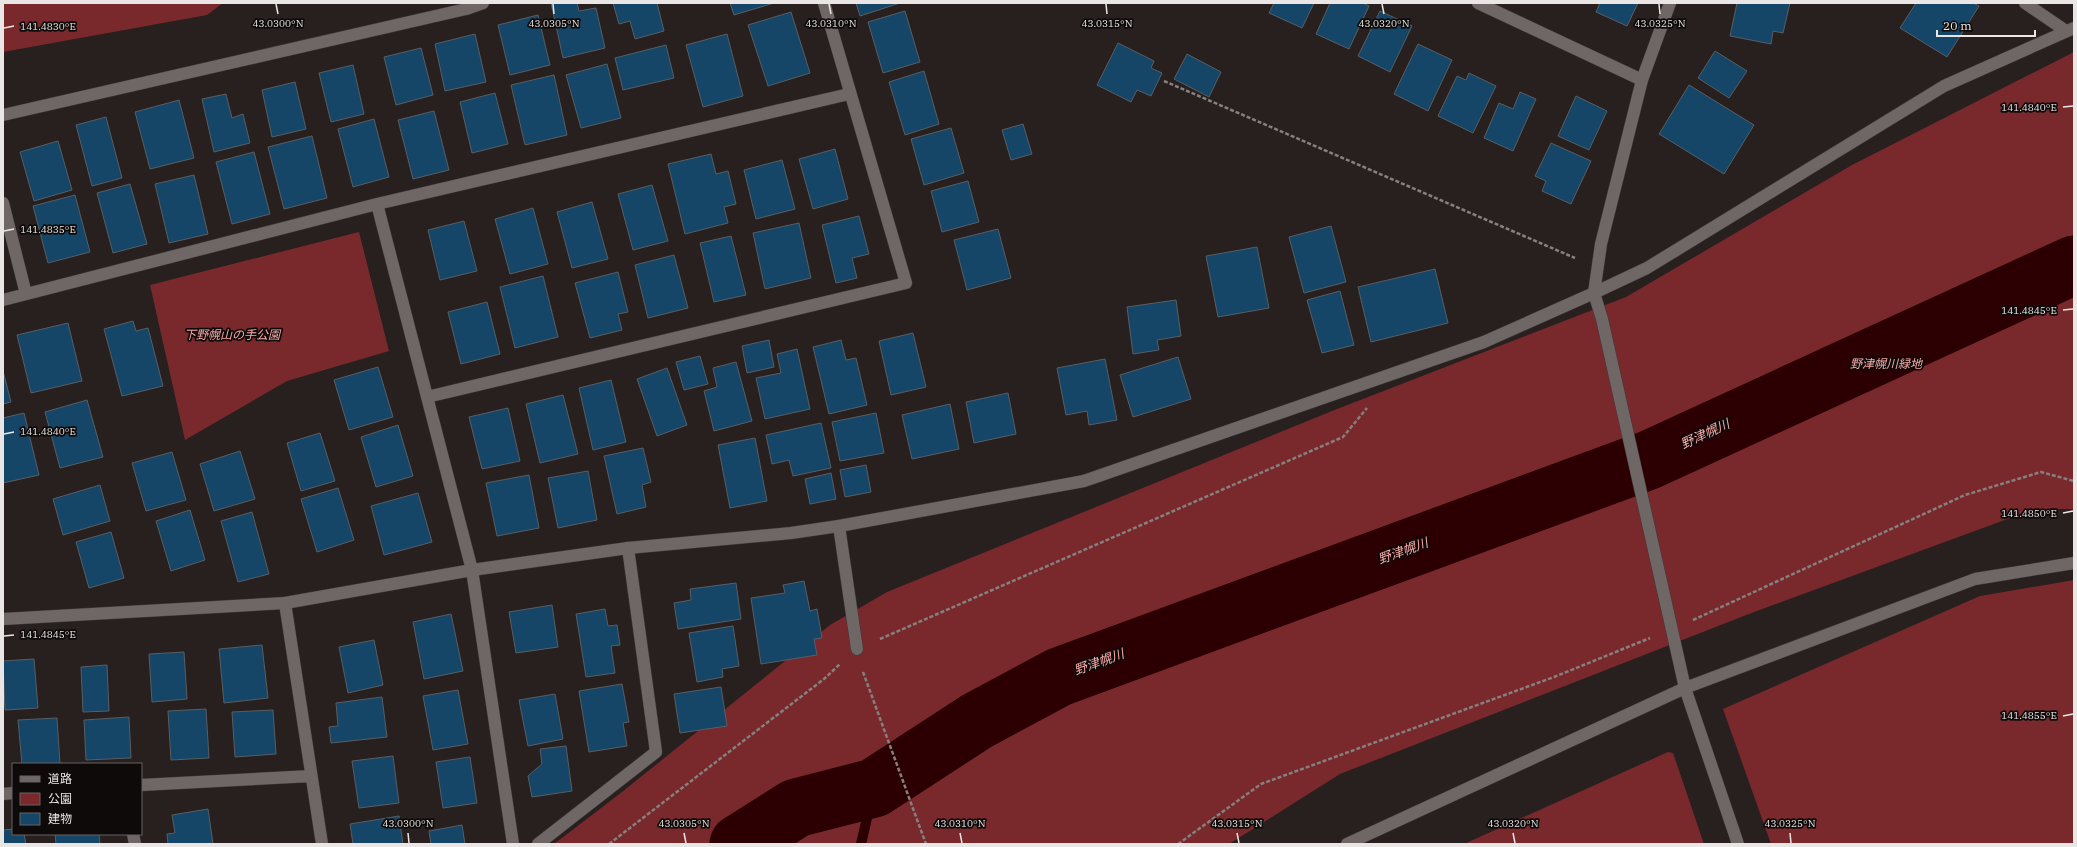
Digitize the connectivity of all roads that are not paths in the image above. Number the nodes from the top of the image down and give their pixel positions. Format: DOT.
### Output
graph roads {
  1 [pos="483,3"];
  2 [pos="824,3"];
  3 [pos="1478,3"];
  4 [pos="1670,3"];
  5 [pos="2025,3"];
  6 [pos="2070,30"];
  7 [pos="1642,80"];
  8 [pos="849,94"];
  9 [pos="3,115"];
  10 [pos="3,203"];
  11 [pos="377,204"];
  12 [pos="1594,293"];
  13 [pos="26,294"];
  14 [pos="3,300"];
  15 [pos="428,397"];
  16 [pos="839,526"];
  17 [pos="628,548"];
  18 [pos="2074,563"];
  19 [pos="472,570"];
  20 [pos="285,603"];
  21 [pos="3,619"];
  22 [pos="857,649"];
  23 [pos="1685,688"];
  24 [pos="311,776"];
  25 [pos="142,785"];
  26 [pos="322,844"];
  27 [pos="513,844"];
  28 [pos="538,844"];
  29 [pos="1347,844"];
  30 [pos="1738,844"];
  1 -- 9 [label="street"];
  2 -- 8 [label="street"];
  3 -- 7 [label="street"];
  4 -- 7 [label="street"];
  5 -- 6 [label="street"];
  6 -- 12 [label="street"];
  7 -- 12 [label="street"];
  8 -- 11 [label="street"];
  8 -- 15 [label="street"];
  10 -- 13 [label="street"];
  11 -- 13 [label="street"];
  11 -- 15 [label="street"];
  12 -- 16 [label="street"];
  12 -- 23 [label="street"];
  13 -- 14 [label="street"];
  15 -- 19 [label="street"];
  16 -- 17 [label="street"];
  16 -- 22 [label="street"];
  17 -- 19 [label="street"];
  17 -- 28 [label="street"];
  18 -- 23 [label="street"];
  19 -- 20 [label="street"];
  19 -- 27 [label="street"];
  20 -- 21 [label="street"];
  20 -- 24 [label="street"];
  23 -- 29 [label="street"];
  23 -- 30 [label="street"];
  24 -- 25 [label="street"];
  24 -- 26 [label="street"];
}
